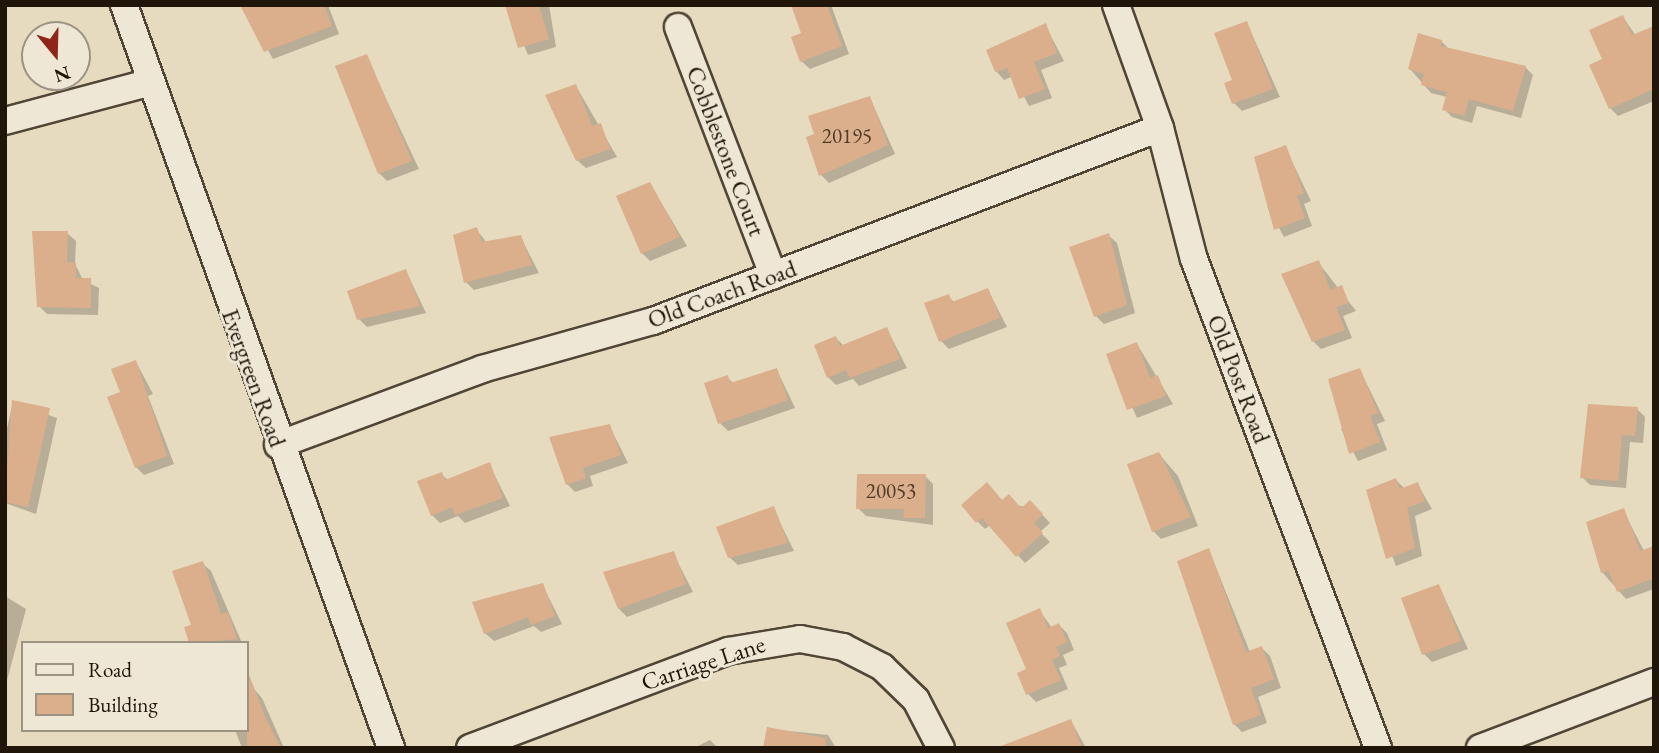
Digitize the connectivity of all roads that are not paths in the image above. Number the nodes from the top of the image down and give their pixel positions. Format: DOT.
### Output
graph roads {
  1 [pos="124,5"];
  2 [pos="1116,5"];
  3 [pos="678,27"];
  4 [pos="148,83"];
  5 [pos="5,121"];
  6 [pos="1160,128"];
  7 [pos="773,275"];
  8 [pos="278,444"];
  9 [pos="1654,682"];
  10 [pos="391,748"];
  11 [pos="470,748"];
  12 [pos="941,748"];
  13 [pos="1378,748"];
  14 [pos="1480,748"];
  1 -- 4 [label="street, Evergreen Road"];
  2 -- 6 [label="street, Old Post Road"];
  3 -- 7 [label="street, Cobblestone Court"];
  4 -- 5 [label="street"];
  4 -- 8 [label="street, Evergreen Road"];
  6 -- 7 [label="street, Old Coach Road"];
  6 -- 13 [label="street, Old Post Road"];
  7 -- 8 [label="street, Old Coach Road"];
  8 -- 10 [label="street, Evergreen Road"];
  9 -- 14 [label="street"];
  11 -- 12 [label="street, Carriage Lane"];
}
